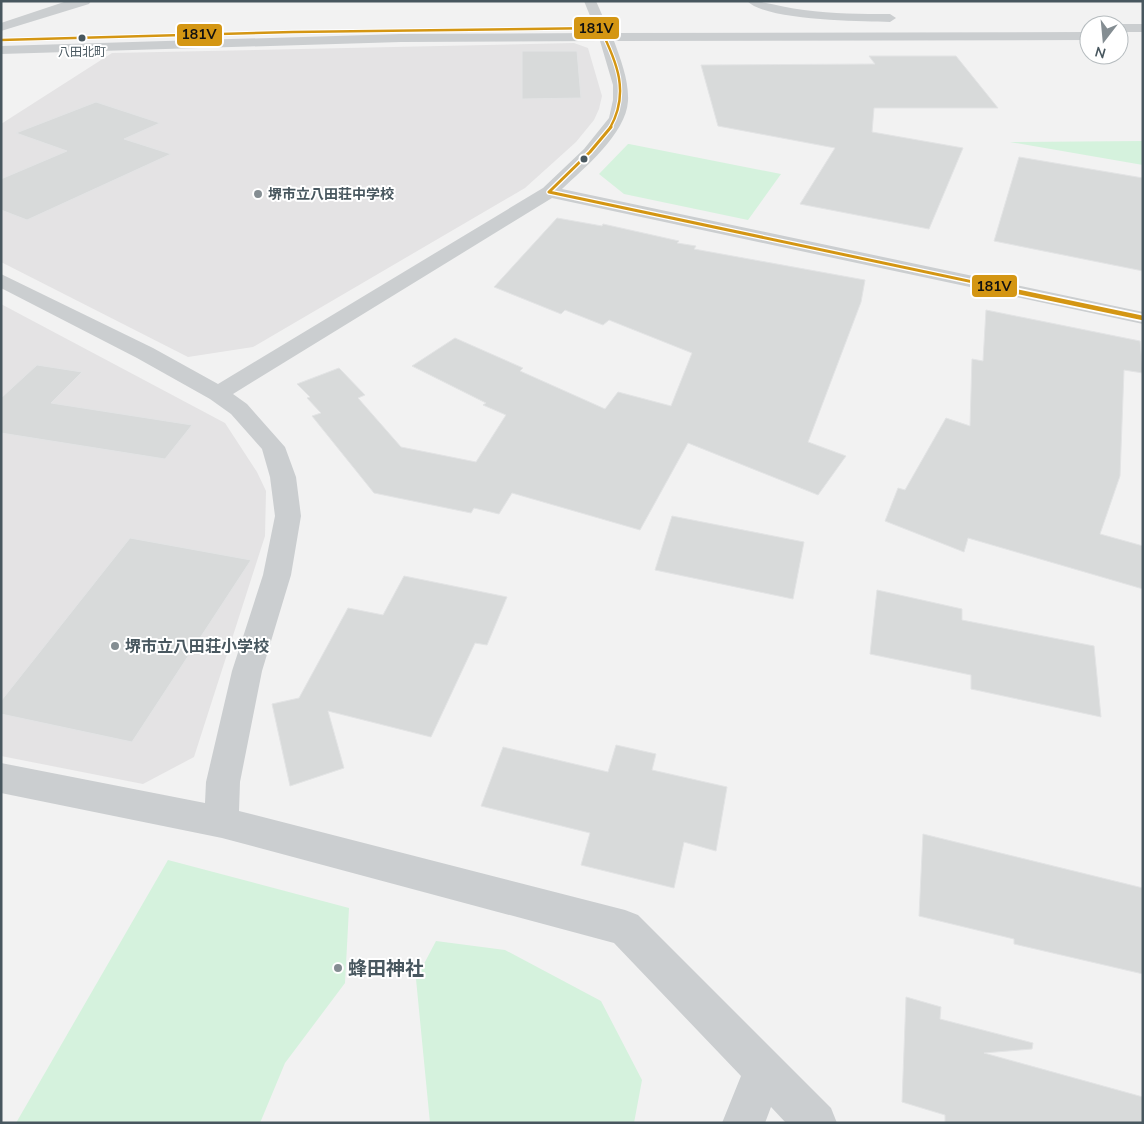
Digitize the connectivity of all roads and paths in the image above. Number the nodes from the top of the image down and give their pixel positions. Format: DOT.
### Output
graph roads {
  1 [pos="86,1"];
  2 [pos="590,1"];
  3 [pos="753,1"];
  4 [pos="886,7"];
  5 [pos="1,27"];
  6 [pos="1079,28"];
  7 [pos="1129,28"];
  8 [pos="1143,28"];
  9 [pos="603,32"];
  10 [pos="1079,36"];
  11 [pos="1129,36"];
  12 [pos="1143,36"];
  13 [pos="1,40"];
  14 [pos="1,50"];
  15 [pos="549,192"];
  16 [pos="1,280"];
  17 [pos="1143,318"];
  18 [pos="218,394"];
  19 [pos="1,778"];
  20 [pos="222,822"];
  21 [pos="764,1071"];
  22 [pos="744,1123"];
  23 [pos="816,1123"];
  1 -- 5 [label="street"];
  2 -- 9 [label="street"];
  3 -- 4 [label="street"];
  6 -- 9 [label="street"];
  7 -- 8 [label="street"];
  9 -- 10 [label="street"];
  9 -- 13 [label="street"];
  9 -- 14 [label="street"];
  9 -- 15 [label="street"];
  11 -- 12 [label="street"];
  15 -- 17 [label="street"];
  15 -- 18 [label="street"];
  16 -- 18 [label="street"];
  18 -- 20 [label="street"];
  19 -- 20 [label="street"];
  20 -- 21 [label="street"];
  21 -- 22 [label="street"];
  21 -- 23 [label="street"];
}
